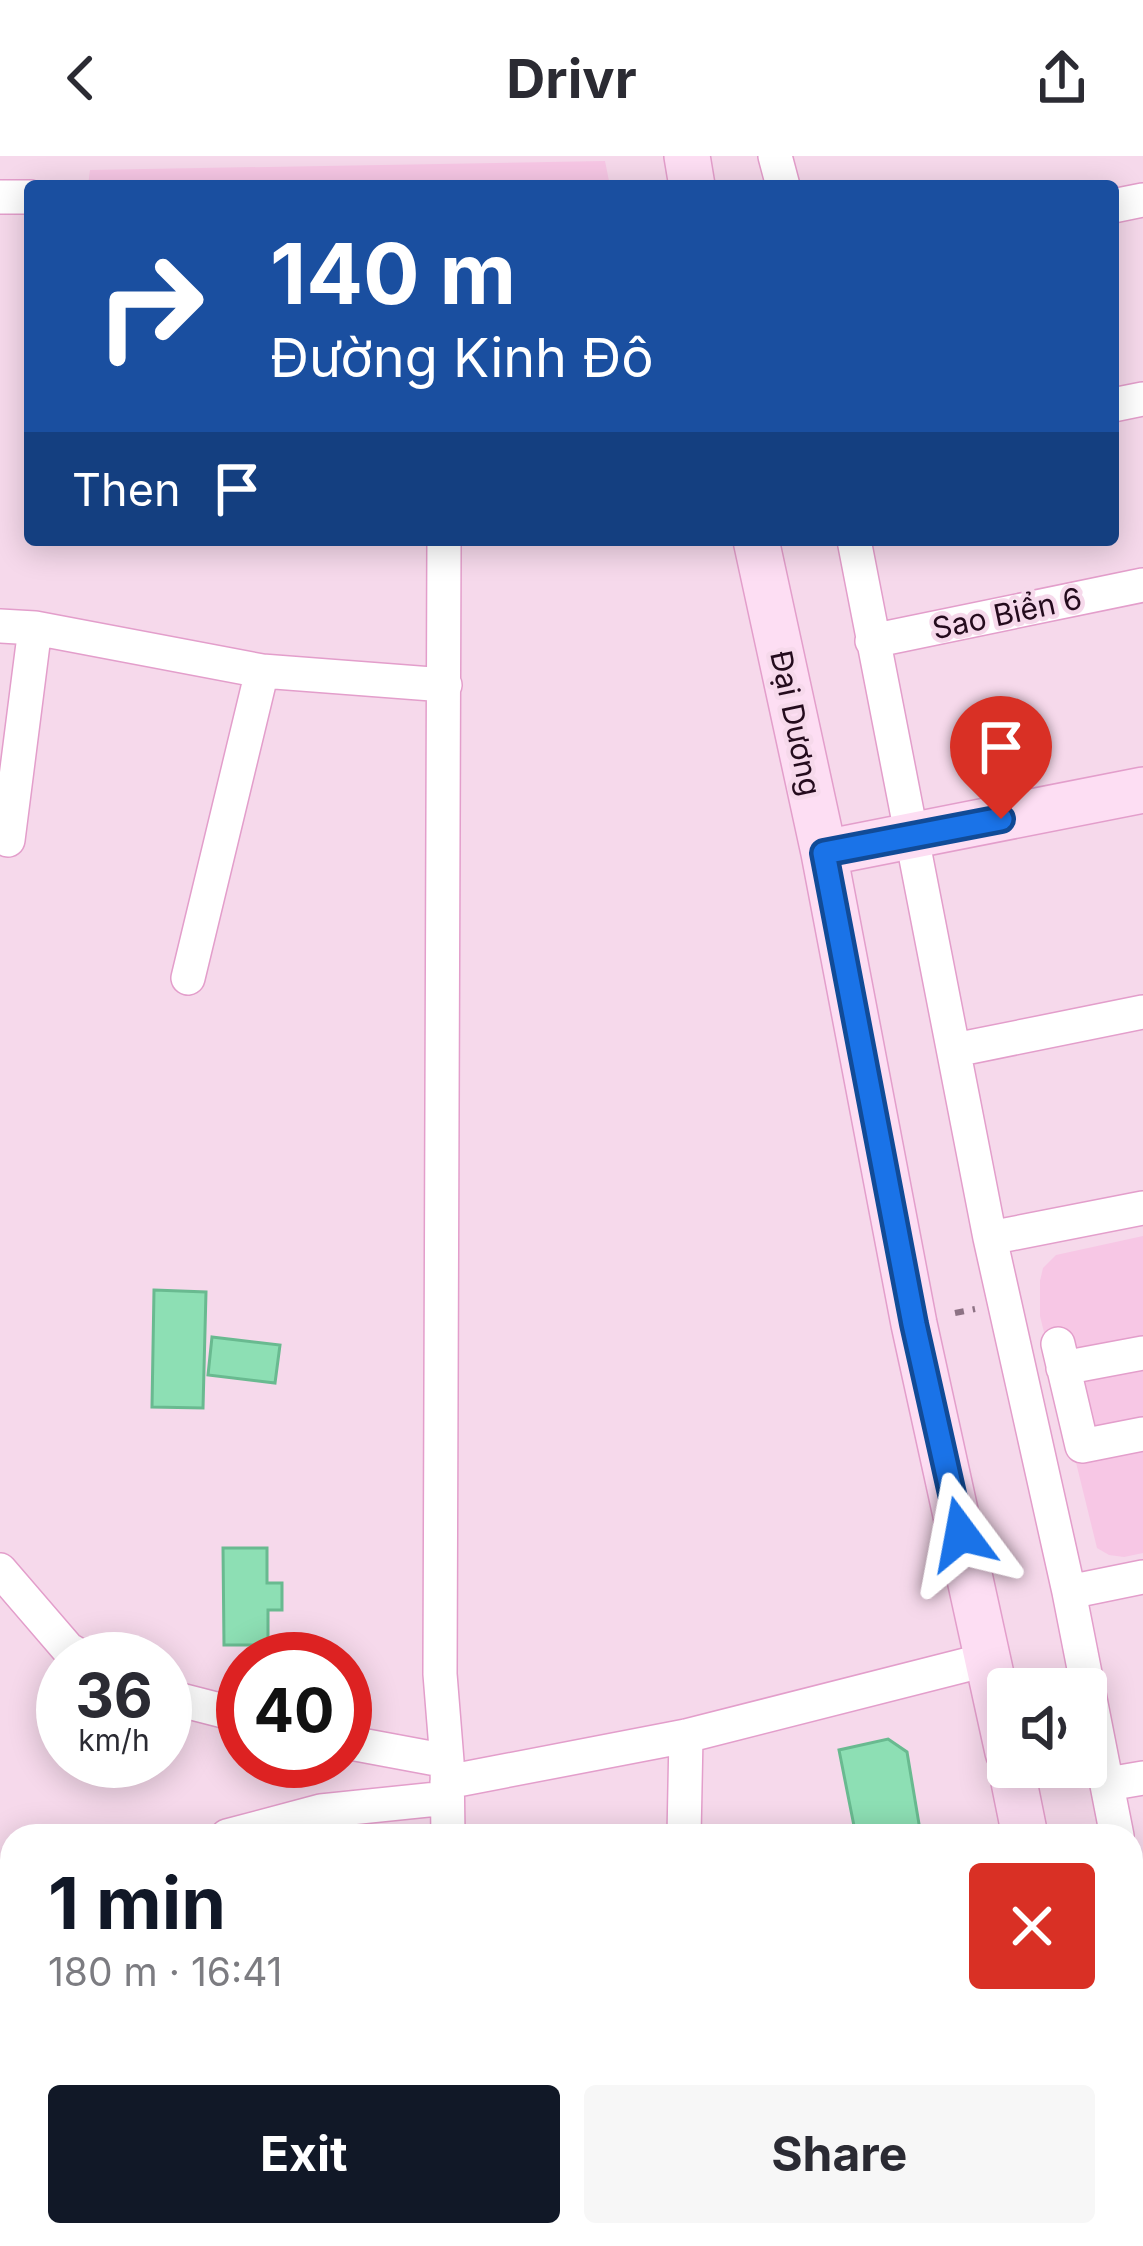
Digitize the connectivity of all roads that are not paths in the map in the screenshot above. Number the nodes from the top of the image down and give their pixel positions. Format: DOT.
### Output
graph roads {
  1 [pos="444,546"];
  2 [pos="758,546"];
  3 [pos="855,546"];
  4 [pos="1143,585"];
  5 [pos="0,626"];
  6 [pos="35,628"];
  7 [pos="872,641"];
  8 [pos="262,671"];
  9 [pos="445,685"];
  10 [pos="1143,790"];
  11 [pos="912,833"];
  12 [pos="8,840"];
  13 [pos="824,853"];
  14 [pos="188,978"];
  15 [pos="1143,1012"];
  16 [pos="955,1049"];
  17 [pos="1143,1208"];
  18 [pos="990,1238"];
  19 [pos="1143,1353"];
  20 [pos="1143,1434"];
  21 [pos="0,1570"];
  22 [pos="1143,1577"];
  23 [pos="1069,1592"];
  24 [pos="53,1632"];
  25 [pos="989,1659"];
  26 [pos="991,1668"];
  27 [pos="686,1736"];
  28 [pos="372,1752"];
  29 [pos="1143,1778"];
  30 [pos="447,1780"];
  31 [pos="1108,1784"];
  32 [pos="1015,1788"];
  33 [pos="272,1824"];
  34 [pos="448,1824"];
  35 [pos="684,1824"];
  36 [pos="1023,1824"];
  37 [pos="1115,1824"];
  1 -- 9 [label="street"];
  2 -- 13 [label="street, Đại Dương"];
  3 -- 7 [label="street"];
  4 -- 7 [label="street, Sao Biển 6"];
  5 -- 6 [label="street"];
  6 -- 8 [label="street"];
  6 -- 12 [label="street"];
  7 -- 11 [label="street"];
  8 -- 9 [label="street"];
  8 -- 14 [label="street"];
  9 -- 30 [label="street"];
  10 -- 11 [label="street"];
  11 -- 13 [label="street"];
  11 -- 16 [label="street"];
  13 -- 25 [label="street, Đại Dương"];
  15 -- 16 [label="street"];
  16 -- 18 [label="street"];
  17 -- 18 [label="street"];
  18 -- 23 [label="street"];
  19 -- 20 [label="street"];
  21 -- 24 [label="street"];
  22 -- 23 [label="street"];
  23 -- 31 [label="street"];
  25 -- 26 [label="street, Đại Dương"];
  25 -- 27 [label="street"];
  27 -- 30 [label="street"];
  27 -- 35 [label="street"];
  28 -- 30 [label="street"];
  29 -- 31 [label="street"];
  30 -- 33 [label="street"];
  30 -- 34 [label="street"];
  31 -- 37 [label="street"];
  32 -- 36 [label="street"];
}
